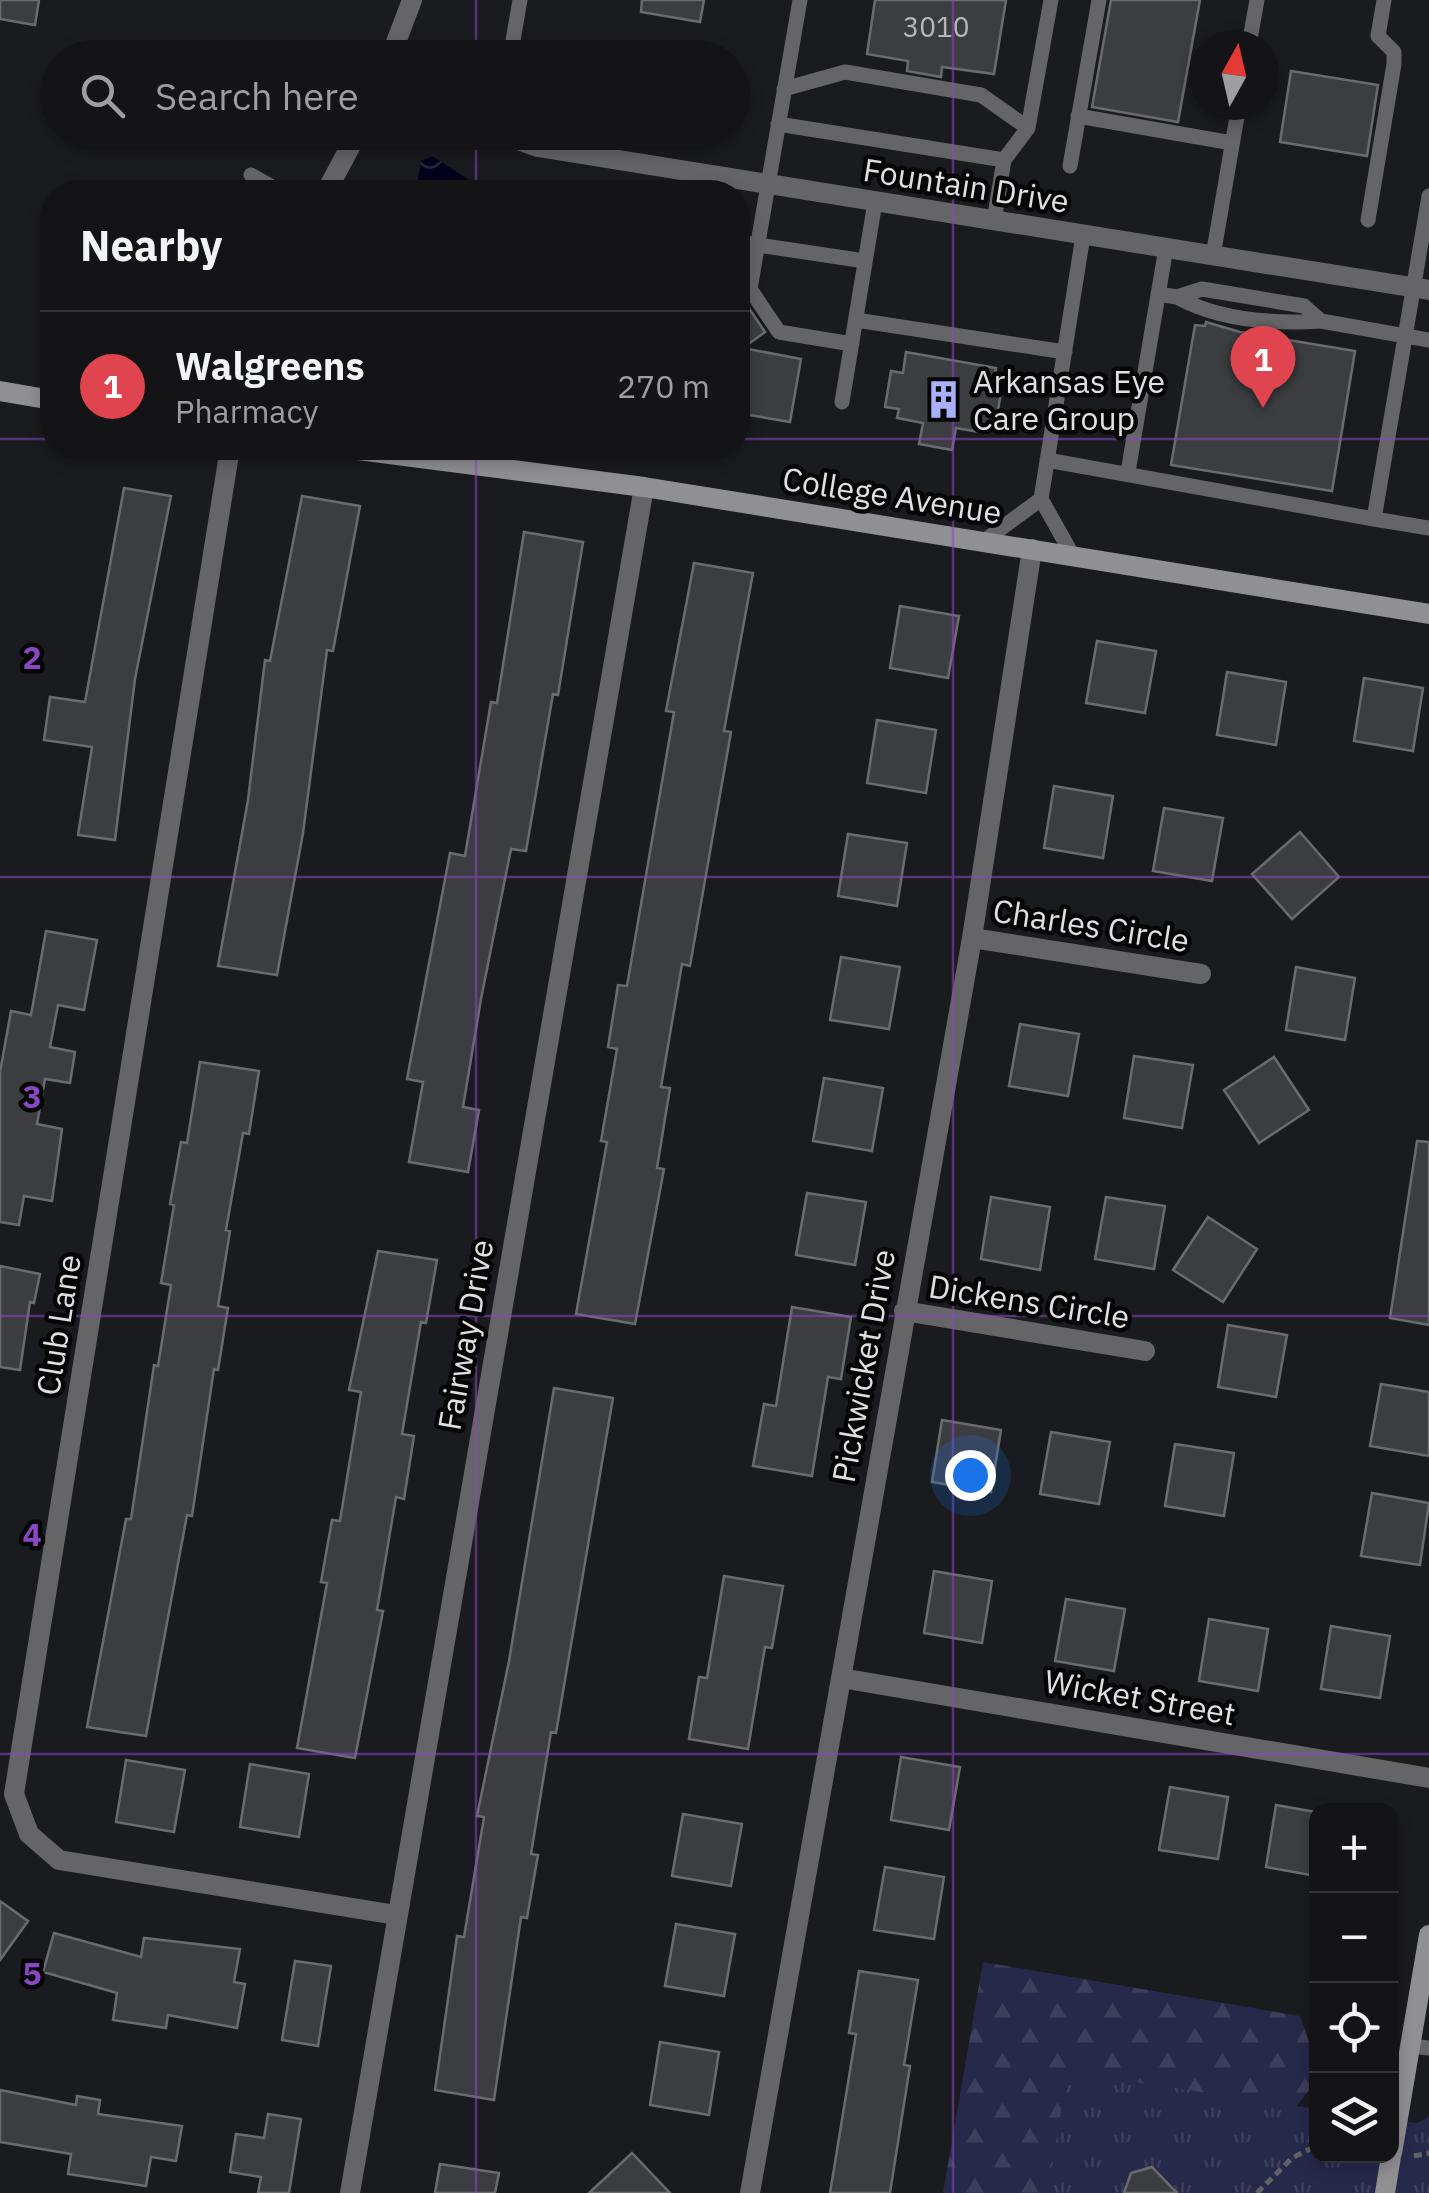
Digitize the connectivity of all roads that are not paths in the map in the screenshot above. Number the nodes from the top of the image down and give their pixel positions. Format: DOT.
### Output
graph roads {
  1 [pos="412,0"];
  2 [pos="520,0"];
  3 [pos="800,0"];
  4 [pos="1051,0"];
  5 [pos="1099,0"];
  6 [pos="1257,0"];
  7 [pos="1384,0"];
  8 [pos="1252,30"];
  9 [pos="397,40"];
  10 [pos="513,40"];
  11 [pos="784,89"];
  12 [pos="1078,116"];
  13 [pos="1236,120"];
  14 [pos="778,124"];
  15 [pos="1028,128"];
  16 [pos="1232,143"];
  17 [pos="348,150"];
  18 [pos="562,150"];
  19 [pos="1004,160"];
  20 [pos="1070,166"];
  21 [pos="250,175"];
  22 [pos="259,180"];
  23 [pos="332,180"];
  24 [pos="739,180"];
  25 [pos="750,182"];
  26 [pos="768,185"];
  27 [pos="1429,196"];
  28 [pos="875,202"];
  29 [pos="1429,206"];
  30 [pos="1368,220"];
  31 [pos="994,221"];
  32 [pos="1083,236"];
  33 [pos="750,244"];
  34 [pos="757,245"];
  35 [pos="1166,248"];
  36 [pos="1212,256"];
  37 [pos="864,262"];
  38 [pos="1421,289"];
  39 [pos="1158,294"];
  40 [pos="856,320"];
  41 [pos="1404,336"];
  42 [pos="1429,340"];
  43 [pos="852,344"];
  44 [pos="1064,352"];
  45 [pos="0,391"];
  46 [pos="40,398"];
  47 [pos="842,402"];
  48 [pos="228,460"];
  49 [pos="434,460"];
  50 [pos="1047,460"];
  51 [pos="1128,472"];
  52 [pos="644,488"];
  53 [pos="1040,499"];
  54 [pos="1374,519"];
  55 [pos="1429,528"];
  56 [pos="984,542"];
  57 [pos="1032,549"];
  58 [pos="1073,556"];
  59 [pos="1429,614"];
  60 [pos="972,938"];
  61 [pos="1200,974"];
  62 [pos="904,1311"];
  63 [pos="1145,1352"];
  64 [pos="840,1678"];
  65 [pos="1429,1778"];
  66 [pos="396,1915"];
  67 [pos="1429,1936"];
  68 [pos="1419,2047"];
  69 [pos="1399,2123"];
  70 [pos="1390,2163"];
  71 [pos="350,2193"];
  72 [pos="750,2193"];
  73 [pos="1385,2193"];
  1 -- 9 [label="street"];
  2 -- 10 [label="lane"];
  3 -- 11 [label="lane"];
  4 -- 15 [label="lane"];
  5 -- 12 [label="lane"];
  6 -- 8 [label="lane"];
  7 -- 30 [label="lane"];
  11 -- 14 [label="lane"];
  11 -- 15 [label="lane"];
  12 -- 16 [label="lane"];
  12 -- 20 [label="lane"];
  13 -- 16 [label="lane"];
  14 -- 19 [label="lane"];
  14 -- 26 [label="lane"];
  15 -- 19 [label="lane"];
  16 -- 36 [label="lane"];
  17 -- 23 [label="street"];
  18 -- 24 [label="street, Fountain Drive"];
  19 -- 31 [label="lane"];
  21 -- 22 [label="lane"];
  25 -- 26 [label="street, Fountain Drive"];
  26 -- 28 [label="street, Fountain Drive"];
  26 -- 34 [label="lane"];
  27 -- 29 [label="lane"];
  28 -- 31 [label="street, Fountain Drive"];
  28 -- 37 [label="lane"];
  29 -- 38 [label="lane"];
  31 -- 32 [label="street, Fountain Drive"];
  32 -- 35 [label="street, Fountain Drive"];
  32 -- 44 [label="lane"];
  33 -- 34 [label="lane"];
  34 -- 37 [label="lane"];
  34 -- 43 [label="lane"];
  35 -- 36 [label="street, Fountain Drive"];
  35 -- 39 [label="lane"];
  36 -- 38 [label="street, Fountain Drive"];
  37 -- 40 [label="lane"];
  38 -- 41 [label="lane"];
  39 -- 41 [label="lane"];
  39 -- 51 [label="lane"];
  40 -- 43 [label="lane"];
  40 -- 44 [label="lane"];
  41 -- 42 [label="lane"];
  41 -- 54 [label="lane"];
  43 -- 47 [label="lane"];
  44 -- 50 [label="lane"];
  45 -- 46 [label="street"];
  48 -- 66 [label="street, Club Lane"];
  49 -- 52 [label="street, College Avenue"];
  50 -- 51 [label="lane"];
  50 -- 53 [label="lane"];
  51 -- 54 [label="lane"];
  52 -- 56 [label="street, College Avenue"];
  52 -- 66 [label="street, Fairway Drive"];
  53 -- 56 [label="lane"];
  53 -- 58 [label="lane"];
  54 -- 55 [label="lane"];
  56 -- 57 [label="street, College Avenue"];
  57 -- 58 [label="street, College Avenue"];
  57 -- 60 [label="street, Pickwicket Drive"];
  58 -- 59 [label="street, College Avenue"];
  60 -- 61 [label="street, Charles Circle"];
  60 -- 62 [label="street, Pickwicket Drive"];
  62 -- 63 [label="street, Dickens Circle"];
  62 -- 64 [label="street, Pickwicket Drive"];
  64 -- 65 [label="street, Wicket Street"];
  64 -- 72 [label="street, Pickwicket Drive"];
  66 -- 71 [label="street, Fairway Drive"];
  67 -- 68 [label="street"];
  68 -- 69 [label="street"];
  70 -- 73 [label="street"];
}
